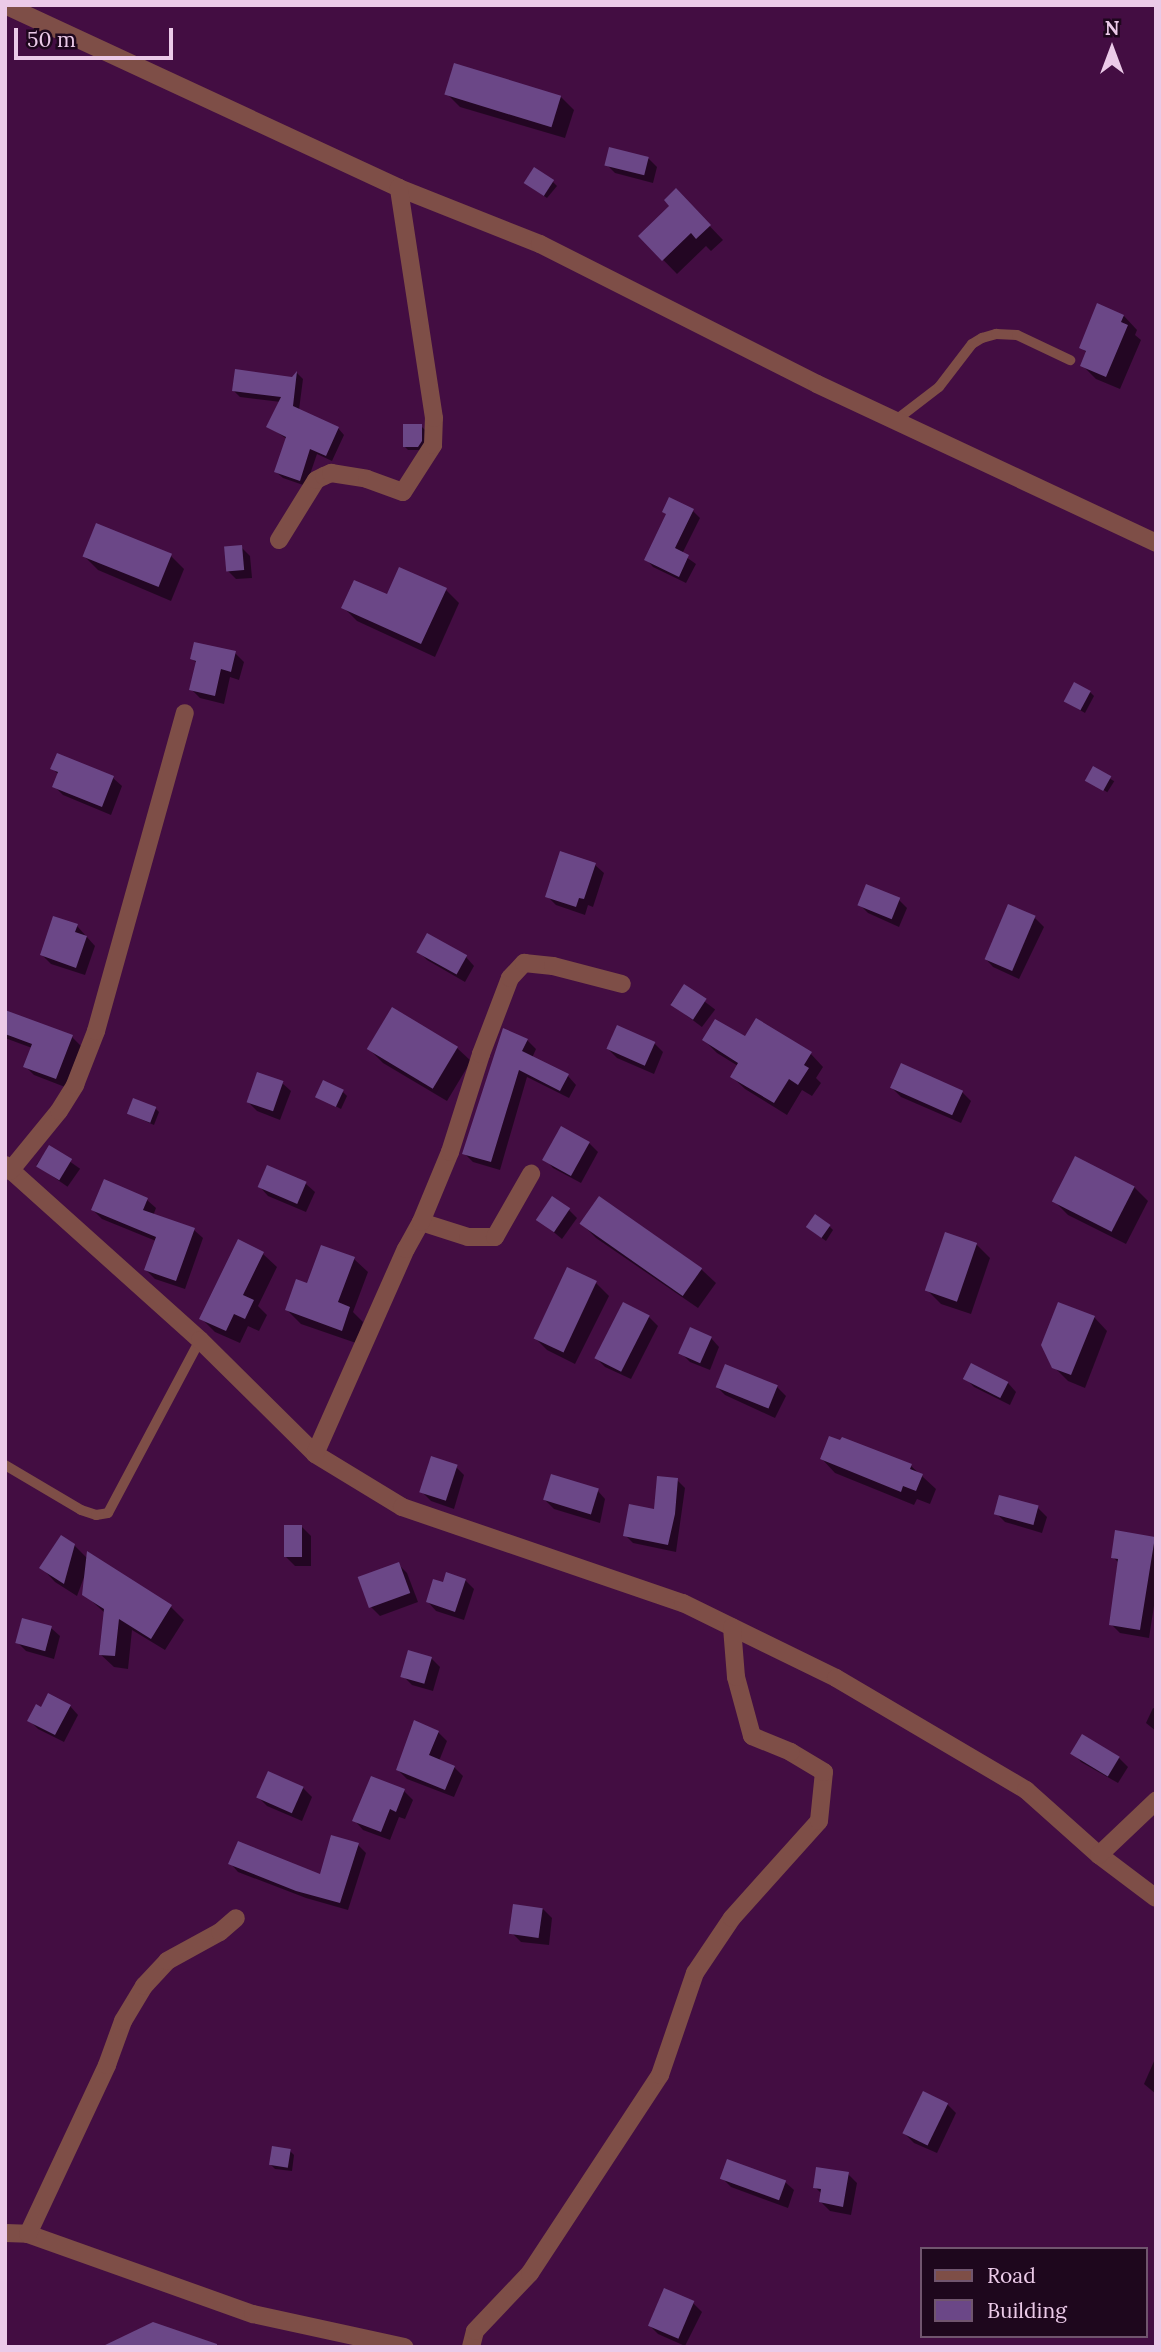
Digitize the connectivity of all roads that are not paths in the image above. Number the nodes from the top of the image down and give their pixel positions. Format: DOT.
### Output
graph roads {
  1 [pos="5,5"];
  2 [pos="399,188"];
  3 [pos="1070,360"];
  4 [pos="896,420"];
  5 [pos="279,540"];
  6 [pos="1156,543"];
  7 [pos="185,713"];
  8 [pos="622,984"];
  9 [pos="8,1168"];
  10 [pos="531,1174"];
  11 [pos="421,1222"];
  12 [pos="200,1340"];
  13 [pos="315,1454"];
  14 [pos="5,1465"];
  15 [pos="733,1627"];
  16 [pos="1156,1801"];
  17 [pos="1099,1855"];
  18 [pos="1156,1898"];
  19 [pos="236,1918"];
  20 [pos="5,2232"];
  21 [pos="28,2234"];
  22 [pos="404,2347"];
  23 [pos="471,2347"];
  1 -- 2 [label="street"];
  2 -- 4 [label="street"];
  2 -- 5 [label="street"];
  3 -- 4 [label="lane"];
  4 -- 6 [label="street"];
  7 -- 9 [label="street"];
  8 -- 11 [label="street"];
  9 -- 12 [label="street"];
  10 -- 11 [label="street"];
  11 -- 13 [label="street"];
  12 -- 13 [label="street"];
  12 -- 14 [label="lane"];
  13 -- 15 [label="street"];
  15 -- 17 [label="street"];
  15 -- 23 [label="street"];
  16 -- 17 [label="street"];
  17 -- 18 [label="street"];
  19 -- 21 [label="street"];
  20 -- 21 [label="street"];
  21 -- 22 [label="street"];
}
